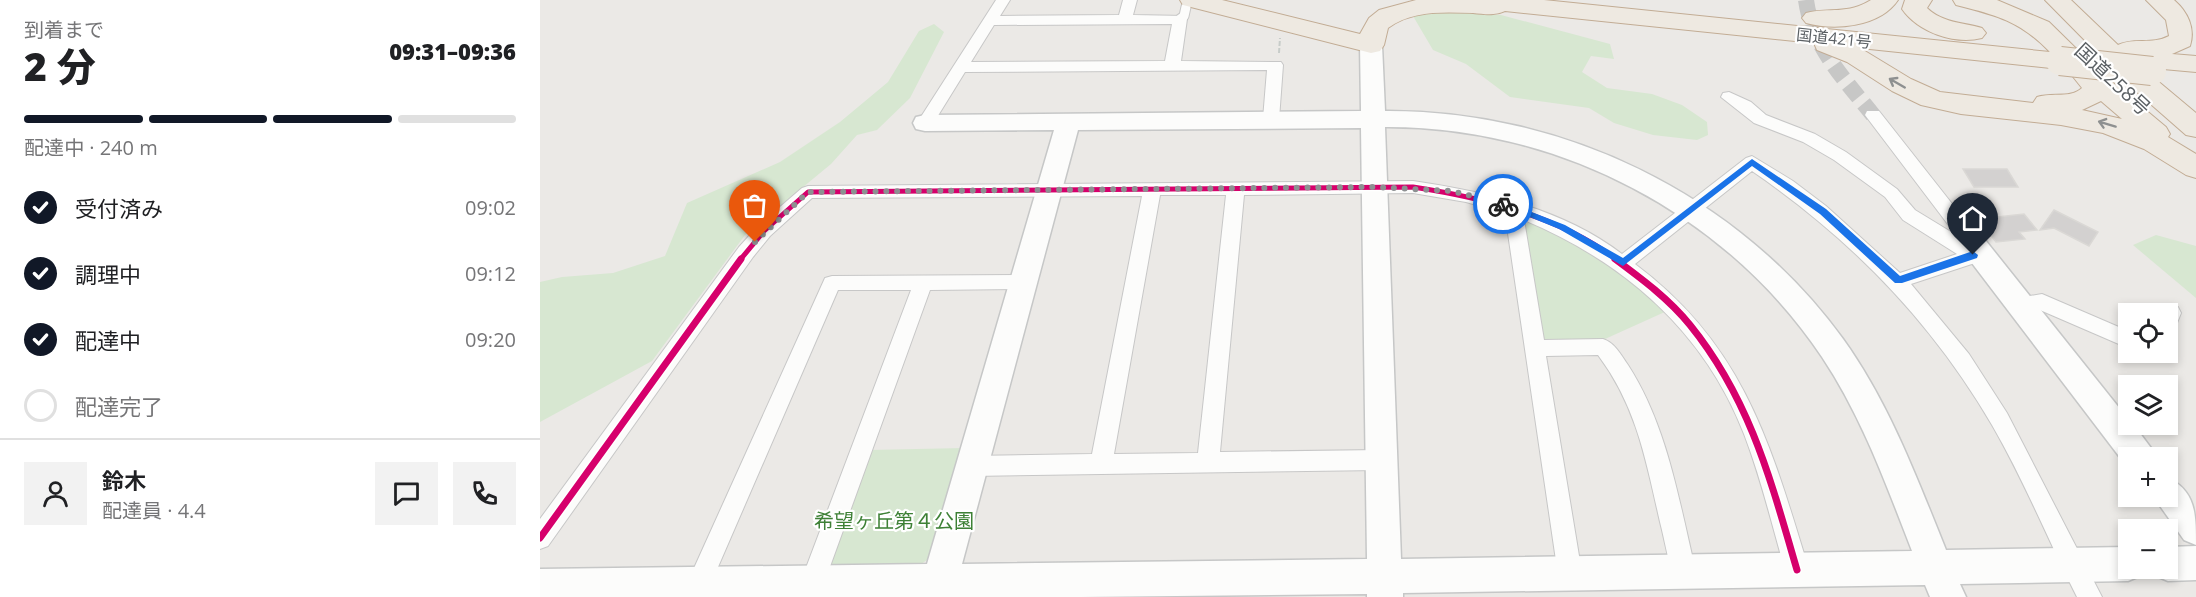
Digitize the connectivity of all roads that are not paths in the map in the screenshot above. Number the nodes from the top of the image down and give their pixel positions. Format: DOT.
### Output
graph roads {
  1 [pos="1002,0"];
  2 [pos="1130,0"];
  3 [pos="1472,0"];
  4 [pos="1569,0"];
  5 [pos="1886,0"];
  6 [pos="1920,0"];
  7 [pos="1965,0"];
  8 [pos="2017,0"];
  9 [pos="2034,0"];
  10 [pos="2167,1"];
  11 [pos="1366,2"];
  12 [pos="2058,2"];
  13 [pos="1544,7"];
  14 [pos="1186,9"];
  15 [pos="1744,18"];
  16 [pos="2196,18"];
  17 [pos="1125,19"];
  18 [pos="989,21"];
  19 [pos="1778,32"];
  20 [pos="1371,45"];
  21 [pos="2051,47"];
  22 [pos="2005,55"];
  23 [pos="2139,59"];
  24 [pos="1172,65"];
  25 [pos="961,67"];
  26 [pos="2195,71"];
  27 [pos="2090,77"];
  28 [pos="1729,97"];
  29 [pos="1873,115"];
  30 [pos="1372,118"];
  31 [pos="1271,119"];
  32 [pos="1068,122"];
  33 [pos="925,123"];
  34 [pos="2196,128"];
  35 [pos="2192,160"];
  36 [pos="1374,187"];
  37 [pos="1236,188"];
  38 [pos="1050,189"];
  39 [pos="1152,189"];
  40 [pos="1513,207"];
  41 [pos="1690,210"];
  42 [pos="1975,250"];
  43 [pos="1623,263"];
  44 [pos="1898,280"];
  45 [pos="1022,282"];
  46 [pos="922,283"];
  47 [pos="2019,304"];
  48 [pos="2118,336"];
  49 [pos="1535,348"];
  50 [pos="2131,447"];
  51 [pos="1380,460"];
  52 [pos="1208,463"];
  53 [pos="1101,464"];
  54 [pos="971,466"];
  55 [pos="2178,506"];
  56 [pos="2196,529"];
  57 [pos="540,538"];
  58 [pos="2196,563"];
  59 [pos="2118,564"];
  60 [pos="2178,564"];
  61 [pos="2073,565"];
  62 [pos="1797,570"];
  63 [pos="1684,572"];
  64 [pos="1570,574"];
  65 [pos="1942,583"];
  66 [pos="540,585"];
  67 [pos="1384,587"];
  68 [pos="1077,588"];
  69 [pos="1196,588"];
  70 [pos="809,590"];
  71 [pos="937,590"];
  72 [pos="696,591"];
  73 [pos="2090,597"];
  1 -- 18 [label="street"];
  2 -- 17 [label="street"];
  3 -- 13 [label="highway, 国道421号"];
  4 -- 15 [label="highway, 国道421号"];
  5 -- 15 [label="highway"];
  6 -- 21 [label="highway"];
  7 -- 21 [label="highway"];
  8 -- 21 [label="highway"];
  9 -- 35 [label="highway, 国道258号"];
  10 -- 16 [label="highway"];
  10 -- 23 [label="highway"];
  11 -- 20 [label="highway"];
  12 -- 34 [label="highway, 国道258号"];
  13 -- 19 [label="highway, 国道421号"];
  13 -- 20 [label="highway"];
  14 -- 17 [label="street"];
  14 -- 20 [label="highway"];
  14 -- 24 [label="street"];
  15 -- 21 [label="highway, 国道421号"];
  17 -- 18 [label="street"];
  18 -- 25 [label="street"];
  19 -- 22 [label="highway, 国道421号"];
  35 -- 19 [label="highway, one-way"];
  20 -- 30 [label="street"];
  21 -- 22 [label="highway, 国道421号"];
  21 -- 23 [label="highway, 国道421号, bridge"];
  21 -- 27 [label="highway"];
  22 -- 27 [label="highway"];
  23 -- 26 [label="highway, 国道421号"];
  24 -- 25 [label="street"];
  24 -- 31 [label="street"];
  25 -- 33 [label="street"];
  27 -- 35 [label="highway"];
  28 -- 42 [label="street"];
  29 -- 42 [label="street"];
  30 -- 31 [label="street"];
  30 -- 36 [label="street"];
  30 -- 41 [label="street"];
  31 -- 32 [label="street"];
  32 -- 33 [label="street"];
  32 -- 38 [label="street"];
  36 -- 37 [label="street"];
  36 -- 40 [label="street"];
  36 -- 51 [label="street"];
  37 -- 39 [label="street"];
  37 -- 52 [label="street"];
  38 -- 39 [label="street"];
  38 -- 45 [label="street"];
  38 -- 57 [label="street"];
  39 -- 53 [label="street"];
  40 -- 43 [label="street"];
  40 -- 49 [label="street"];
  41 -- 43 [label="street"];
  41 -- 44 [label="street"];
  41 -- 65 [label="street"];
  42 -- 44 [label="street"];
  42 -- 47 [label="street"];
  43 -- 62 [label="street"];
  44 -- 61 [label="street"];
  45 -- 46 [label="street"];
  45 -- 54 [label="street"];
  46 -- 70 [label="street"];
  46 -- 72 [label="street"];
  47 -- 48 [label="street"];
  47 -- 50 [label="street"];
  49 -- 63 [label="street"];
  49 -- 64 [label="street"];
  51 -- 52 [label="street"];
  51 -- 67 [label="street"];
  52 -- 53 [label="street"];
  53 -- 54 [label="street"];
  54 -- 71 [label="street"];
  55 -- 56 [label="street"];
  58 -- 60 [label="street"];
  59 -- 61 [label="street"];
  61 -- 65 [label="street"];
  61 -- 73 [label="street"];
  62 -- 63 [label="street"];
  62 -- 65 [label="street"];
  63 -- 64 [label="street"];
  64 -- 67 [label="street"];
  66 -- 72 [label="street"];
  67 -- 69 [label="street"];
  68 -- 69 [label="street"];
  68 -- 71 [label="street"];
  70 -- 71 [label="street"];
  70 -- 72 [label="street"];
}
